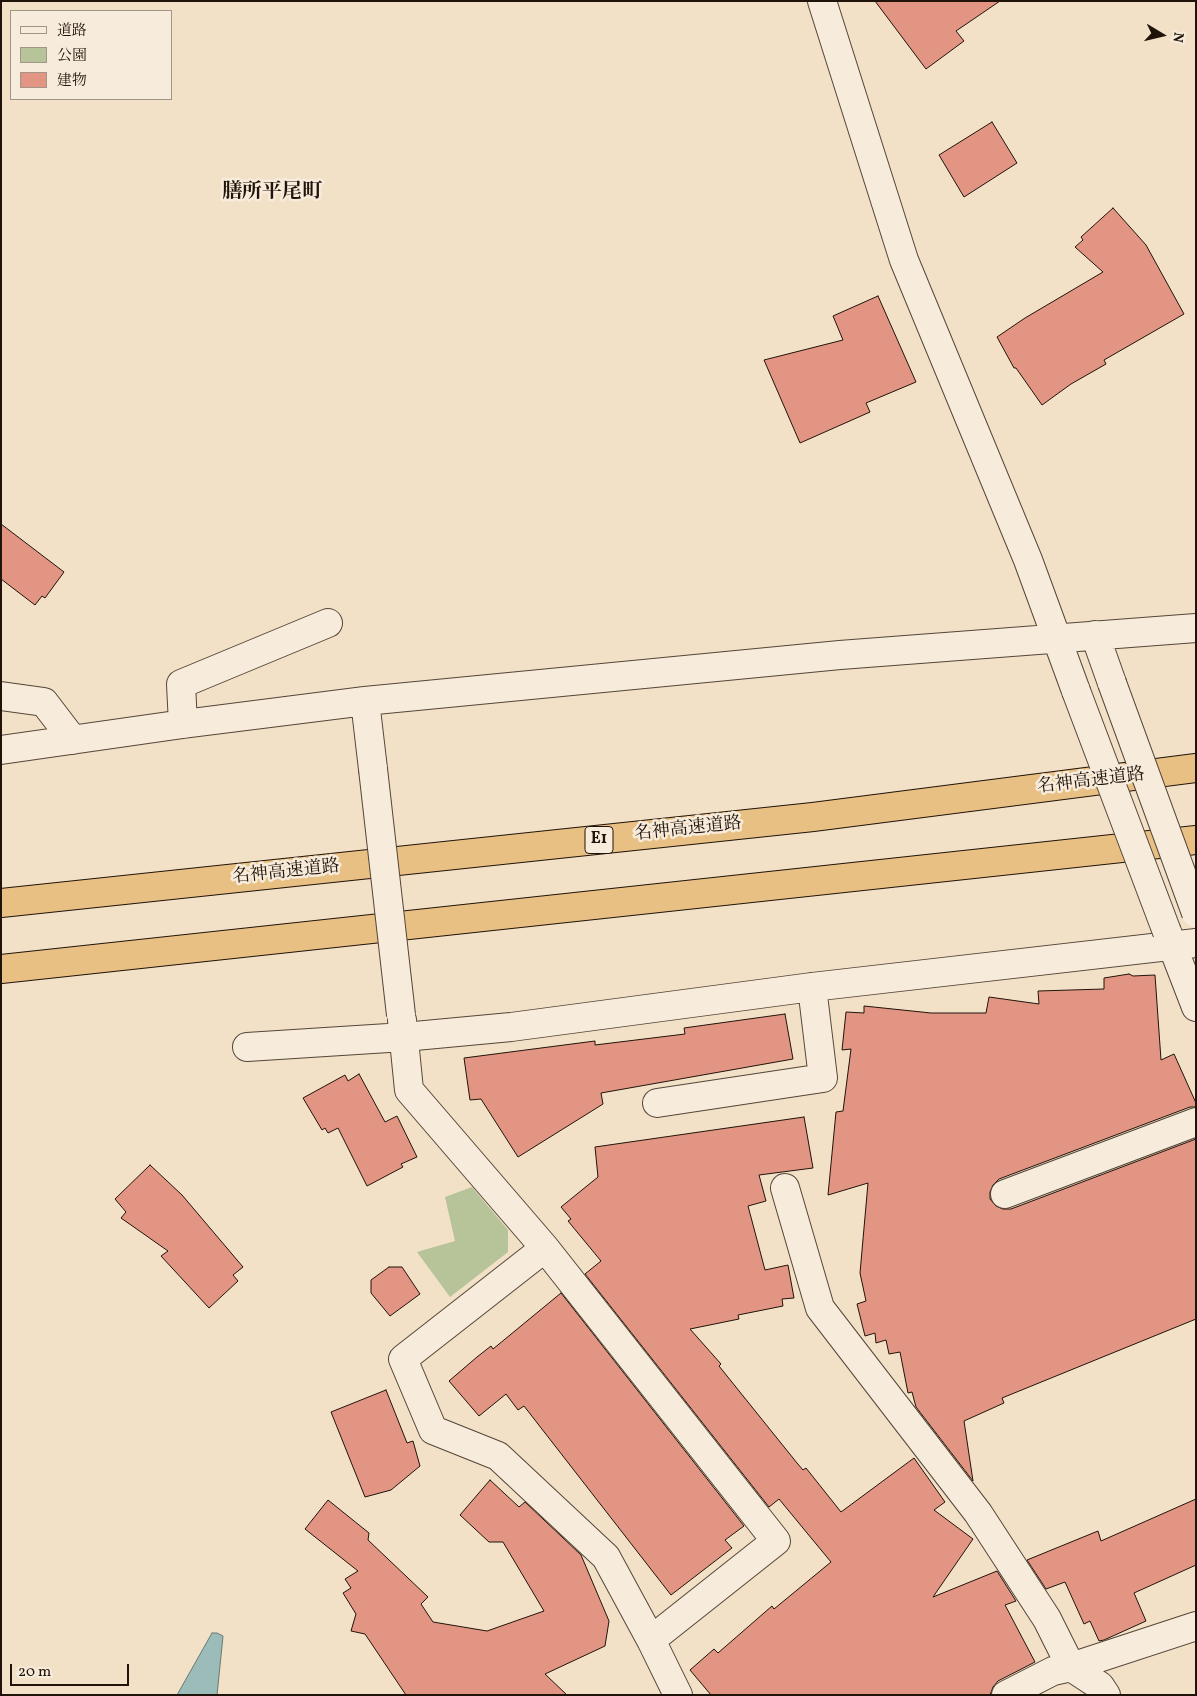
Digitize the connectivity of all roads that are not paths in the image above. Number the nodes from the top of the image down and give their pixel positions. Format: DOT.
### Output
graph roads {
  1 [pos="824,3"];
  2 [pos="328,623"];
  3 [pos="1196,628"];
  4 [pos="1095,635"];
  5 [pos="1056,638"];
  6 [pos="1,696"];
  7 [pos="365,701"];
  8 [pos="183,724"];
  9 [pos="73,740"];
  10 [pos="1,750"];
  11 [pos="1196,768"];
  12 [pos="1196,840"];
  13 [pos="1,903"];
  14 [pos="1196,913"];
  15 [pos="1179,941"];
  16 [pos="1,969"];
  17 [pos="812,986"];
  18 [pos="1196,1007"];
  19 [pos="403,1026"];
  20 [pos="247,1046"];
  21 [pos="657,1103"];
  22 [pos="1196,1122"];
  23 [pos="785,1188"];
  24 [pos="1005,1194"];
  25 [pos="545,1248"];
  26 [pos="1196,1626"];
  27 [pos="651,1640"];
  28 [pos="1072,1667"];
  29 [pos="678,1695"];
  30 [pos="1006,1695"];
  31 [pos="1106,1695"];
  1 -- 5 [label="street"];
  2 -- 8 [label="street"];
  3 -- 4 [label="street"];
  4 -- 5 [label="street"];
  4 -- 14 [label="street, bridge"];
  5 -- 7 [label="street"];
  5 -- 15 [label="street, bridge"];
  6 -- 9 [label="street"];
  7 -- 8 [label="street"];
  7 -- 19 [label="street, bridge"];
  8 -- 9 [label="street"];
  9 -- 10 [label="street"];
  11 -- 13 [label="highway, 名神高速道路 / E1"];
  12 -- 16 [label="highway"];
  15 -- 17 [label="street"];
  15 -- 18 [label="street"];
  17 -- 19 [label="street"];
  17 -- 21 [label="street"];
  19 -- 20 [label="street"];
  19 -- 25 [label="street"];
  22 -- 24 [label="street"];
  23 -- 28 [label="street"];
  25 -- 27 [label="street"];
  25 -- 27 [label="street"];
  26 -- 28 [label="street"];
  27 -- 29 [label="street"];
  28 -- 30 [label="street"];
  28 -- 31 [label="street"];
}
